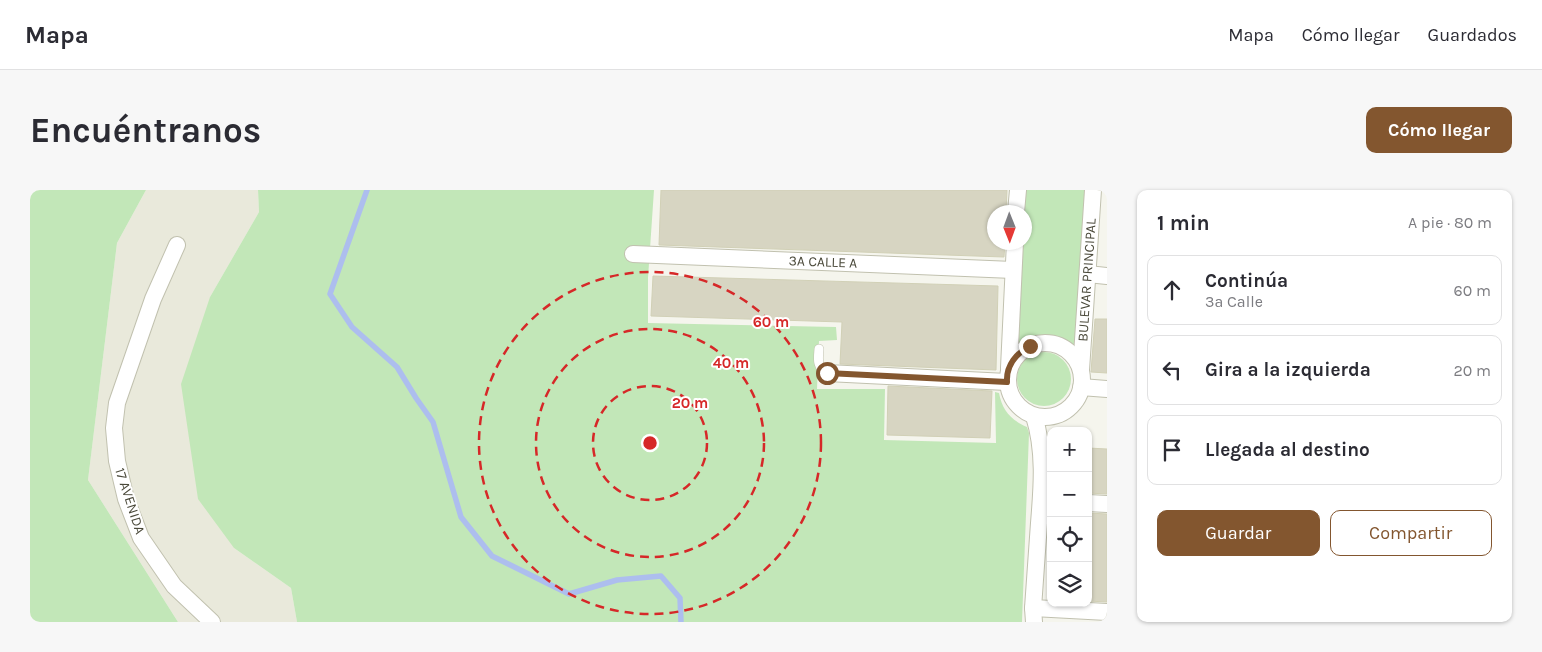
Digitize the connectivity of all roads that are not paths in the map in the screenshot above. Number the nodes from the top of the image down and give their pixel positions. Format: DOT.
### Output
graph roads {
  1 [pos="1018,190"];
  2 [pos="1093,190"];
  3 [pos="1017,205"];
  4 [pos="177,245"];
  5 [pos="1014,250"];
  6 [pos="632,254"];
  7 [pos="1013,270"];
  8 [pos="1088,274"];
  9 [pos="1107,276"];
  10 [pos="819,349"];
  11 [pos="1081,370"];
  12 [pos="827,373"];
  13 [pos="1008,375"];
  14 [pos="1081,387"];
  15 [pos="1107,389"];
  16 [pos="1034,416"];
  17 [pos="1056,416"];
  18 [pos="1042,452"];
  19 [pos="1046,501"];
  20 [pos="1092,503"];
  21 [pos="1107,504"];
  22 [pos="1107,612"];
  23 [pos="1034,615"];
  24 [pos="212,622"];
  1 -- 3 [label="street"];
  2 -- 8 [label="street, BULEVAR PRINCIPAL"];
  4 -- 24 [label="street, 17 AVENIDA"];
  5 -- 7 [label="street"];
  6 -- 7 [label="street, 3A CALLE A"];
  7 -- 13 [label="street"];
  8 -- 9 [label="street"];
  8 -- 11 [label="street, BULEVAR PRINCIPAL"];
  10 -- 12 [label="lane"];
  11 -- 13 [label="street"];
  11 -- 14 [label="street"];
  12 -- 13 [label="street"];
  13 -- 16 [label="street"];
  14 -- 15 [label="street"];
  14 -- 17 [label="street"];
  16 -- 17 [label="street"];
  16 -- 18 [label="street"];
  17 -- 18 [label="street"];
  18 -- 19 [label="street"];
  19 -- 23 [label="street"];
  20 -- 21 [label="street"];
  22 -- 23 [label="street"];
}
